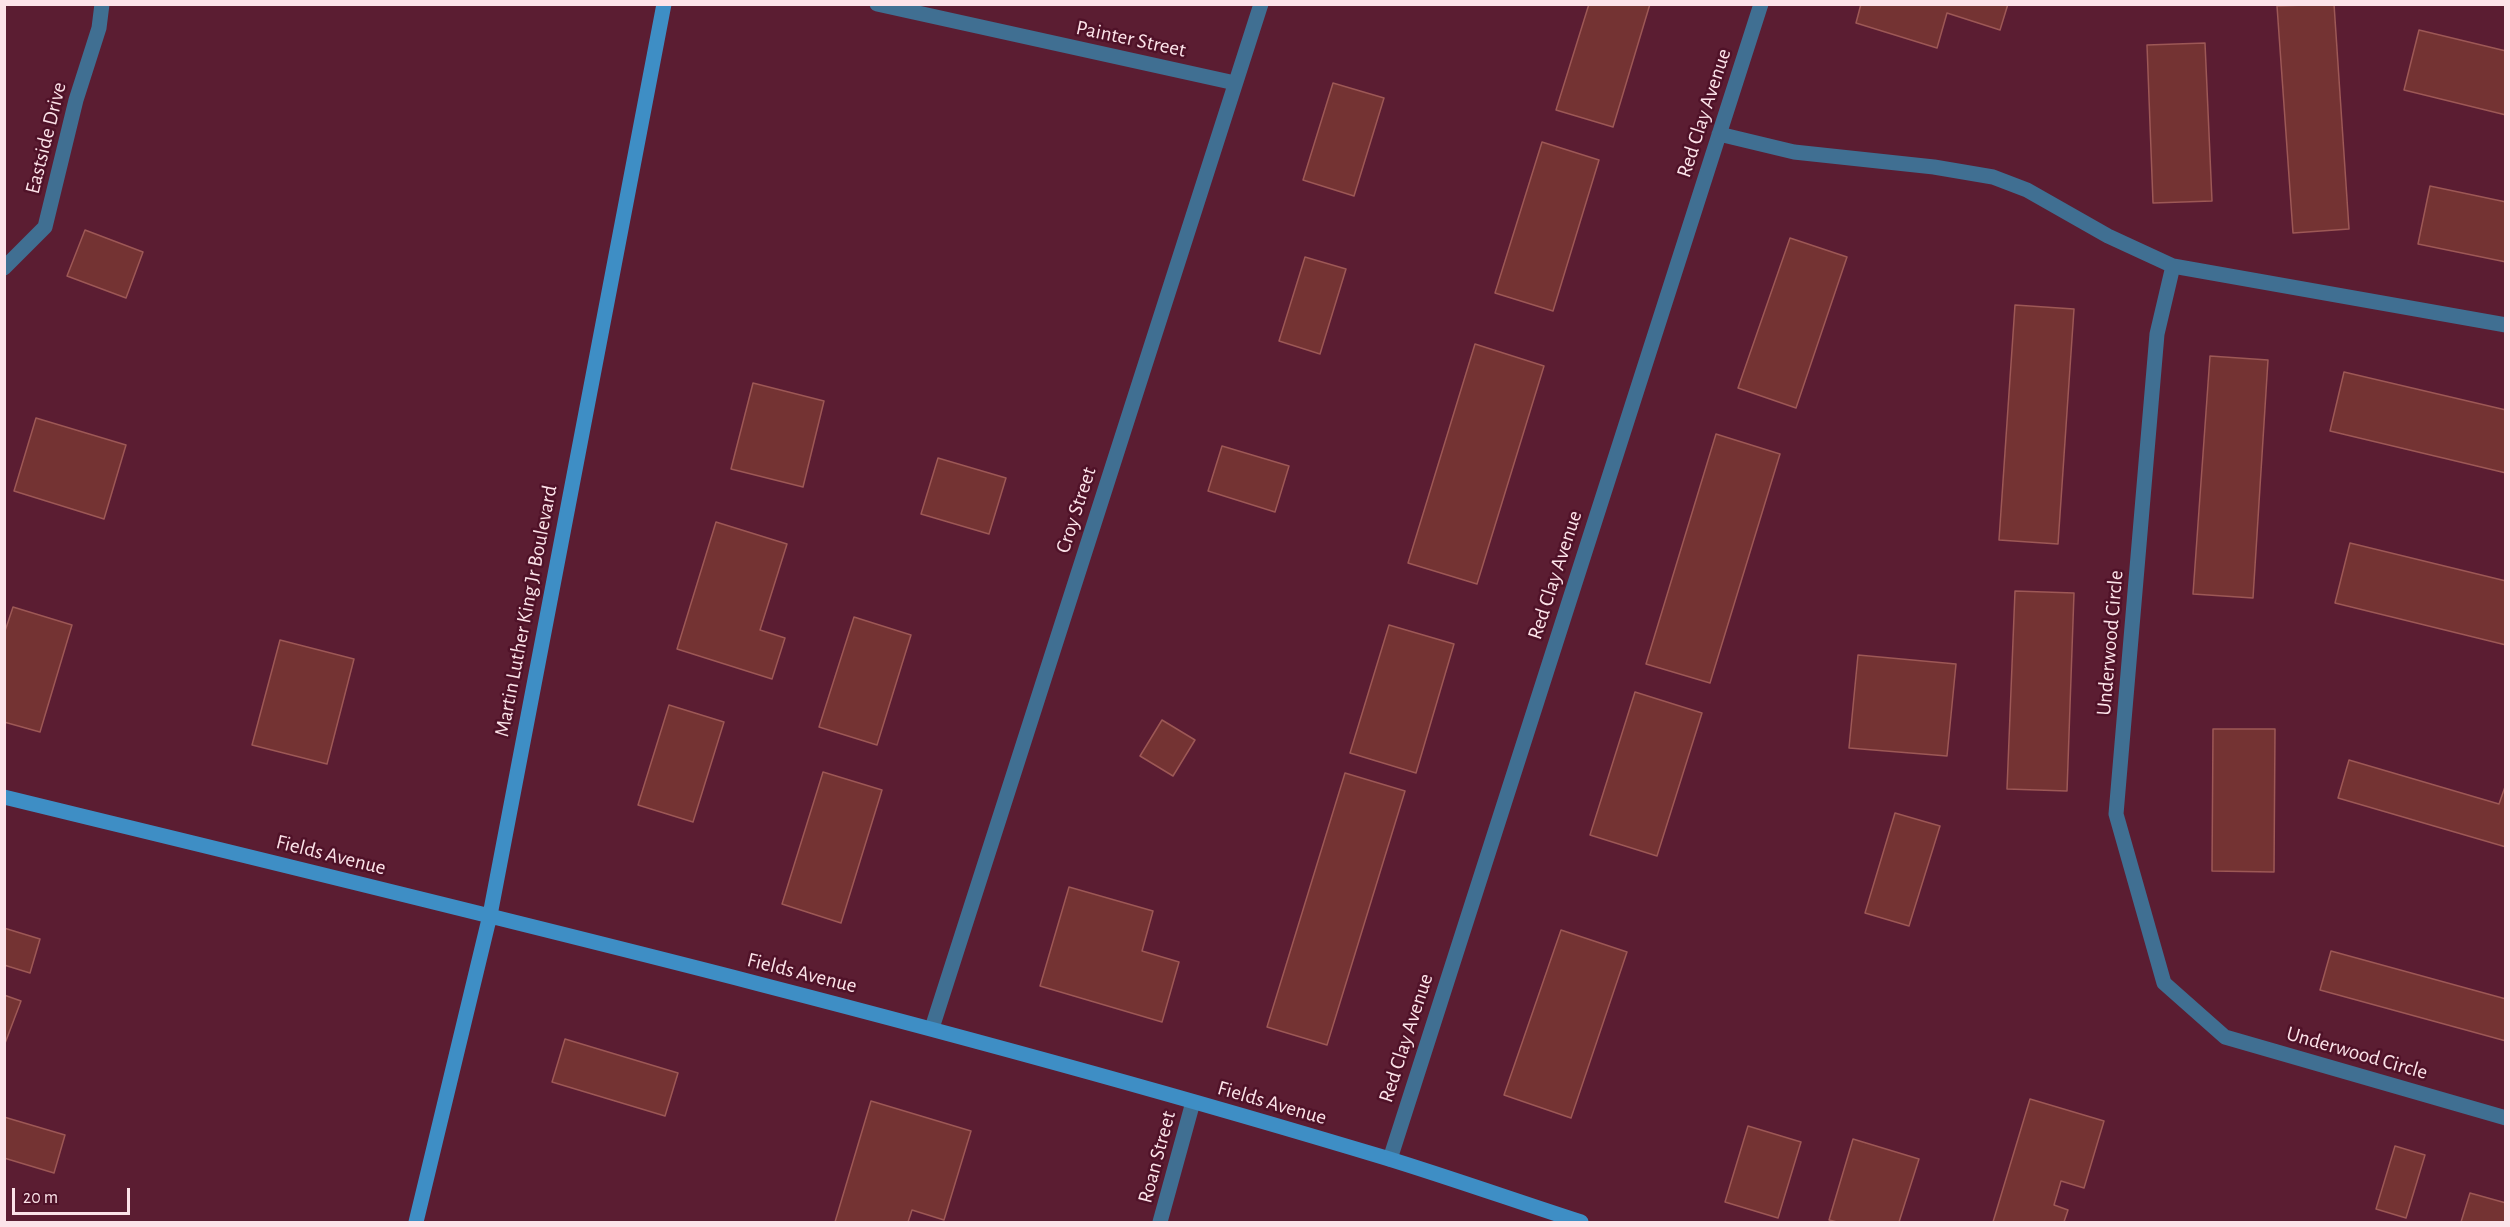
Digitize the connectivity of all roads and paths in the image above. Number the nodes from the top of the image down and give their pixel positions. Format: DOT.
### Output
graph roads {
  1 [pos="102,4"];
  2 [pos="664,4"];
  3 [pos="877,4"];
  4 [pos="1261,4"];
  5 [pos="1761,4"];
  6 [pos="1235,83"];
  7 [pos="1719,134"];
  8 [pos="2173,266"];
  9 [pos="4,268"];
  10 [pos="2505,325"];
  11 [pos="4,797"];
  12 [pos="490,915"];
  13 [pos="932,1028"];
  14 [pos="1193,1102"];
  15 [pos="2505,1118"];
  16 [pos="1389,1159"];
  17 [pos="416,1222"];
  18 [pos="1160,1222"];
  19 [pos="1581,1222"];
  1 -- 9 [label="street, Eastside Drive"];
  2 -- 12 [label="street, Martin Luther King Jr Boulevard"];
  3 -- 6 [label="street, Painter Street"];
  4 -- 6 [label="street, Croy Street"];
  5 -- 7 [label="street, Red Clay Avenue"];
  6 -- 13 [label="street, Croy Street"];
  7 -- 8 [label="street"];
  7 -- 16 [label="street, Red Clay Avenue"];
  8 -- 10 [label="street"];
  8 -- 15 [label="street, Underwood Circle"];
  11 -- 12 [label="street, Fields Avenue"];
  12 -- 13 [label="street, Fields Avenue"];
  12 -- 17 [label="street, Martin Luther King Jr Boulevard"];
  13 -- 14 [label="street, Fields Avenue"];
  14 -- 16 [label="street, Fields Avenue"];
  14 -- 18 [label="street, Roan Street"];
  16 -- 19 [label="street, Fields Avenue"];
}
